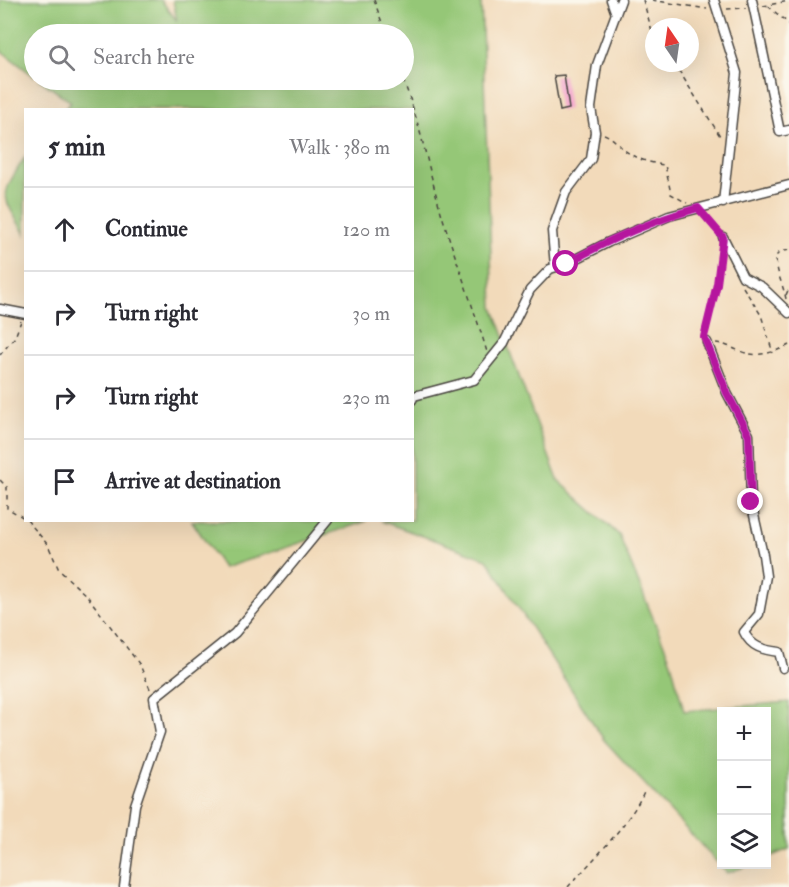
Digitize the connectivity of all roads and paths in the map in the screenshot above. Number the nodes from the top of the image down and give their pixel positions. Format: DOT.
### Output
graph roads {
  1 [pos="374,0"];
  2 [pos="611,0"];
  3 [pos="621,0"];
  4 [pos="643,0"];
  5 [pos="652,0"];
  6 [pos="714,0"];
  7 [pos="789,1"];
  8 [pos="753,4"];
  9 [pos="767,6"];
  10 [pos="717,10"];
  11 [pos="616,14"];
  12 [pos="648,18"];
  13 [pos="382,24"];
  14 [pos="789,24"];
  15 [pos="680,72"];
  16 [pos="407,90"];
  17 [pos="789,130"];
  18 [pos="596,132"];
  19 [pos="730,152"];
  20 [pos="789,185"];
  21 [pos="723,203"];
  22 [pos="698,208"];
  23 [pos="723,237"];
  24 [pos="789,250"];
  25 [pos="555,267"];
  26 [pos="743,287"];
  27 [pos="789,288"];
  28 [pos="0,309"];
  29 [pos="789,313"];
  30 [pos="24,314"];
  31 [pos="24,316"];
  32 [pos="707,342"];
  33 [pos="789,345"];
  34 [pos="773,353"];
  35 [pos="0,355"];
  36 [pos="490,362"];
  37 [pos="414,396"];
  38 [pos="0,480"];
  39 [pos="24,519"];
  40 [pos="28,522"];
  41 [pos="326,522"];
  42 [pos="783,668"];
  43 [pos="154,698"];
  44 [pos="645,789"];
  45 [pos="124,887"];
  46 [pos="568,887"];
  1 -- 13 [label="path"];
  2 -- 11 [label="street"];
  3 -- 11 [label="street"];
  4 -- 12 [label="path"];
  5 -- 10 [label="path"];
  6 -- 10 [label="street"];
  7 -- 9 [label="path"];
  8 -- 9 [label="path"];
  8 -- 10 [label="path"];
  8 -- 17 [label="street"];
  9 -- 14 [label="path"];
  10 -- 19 [label="street"];
  11 -- 18 [label="street"];
  15 -- 19 [label="path"];
  16 -- 36 [label="path"];
  18 -- 22 [label="path"];
  18 -- 25 [label="street"];
  19 -- 21 [label="street"];
  20 -- 21 [label="street"];
  21 -- 22 [label="street"];
  22 -- 23 [label="path"];
  22 -- 25 [label="street"];
  23 -- 29 [label="street"];
  23 -- 32 [label="path"];
  24 -- 27 [label="path"];
  25 -- 36 [label="street"];
  26 -- 34 [label="path"];
  28 -- 30 [label="street"];
  31 -- 35 [label="path"];
  32 -- 34 [label="path"];
  32 -- 42 [label="street"];
  33 -- 34 [label="path"];
  36 -- 37 [label="street"];
  38 -- 39 [label="path"];
  40 -- 43 [label="path"];
  41 -- 43 [label="street"];
  43 -- 45 [label="street"];
  44 -- 46 [label="path"];
}
